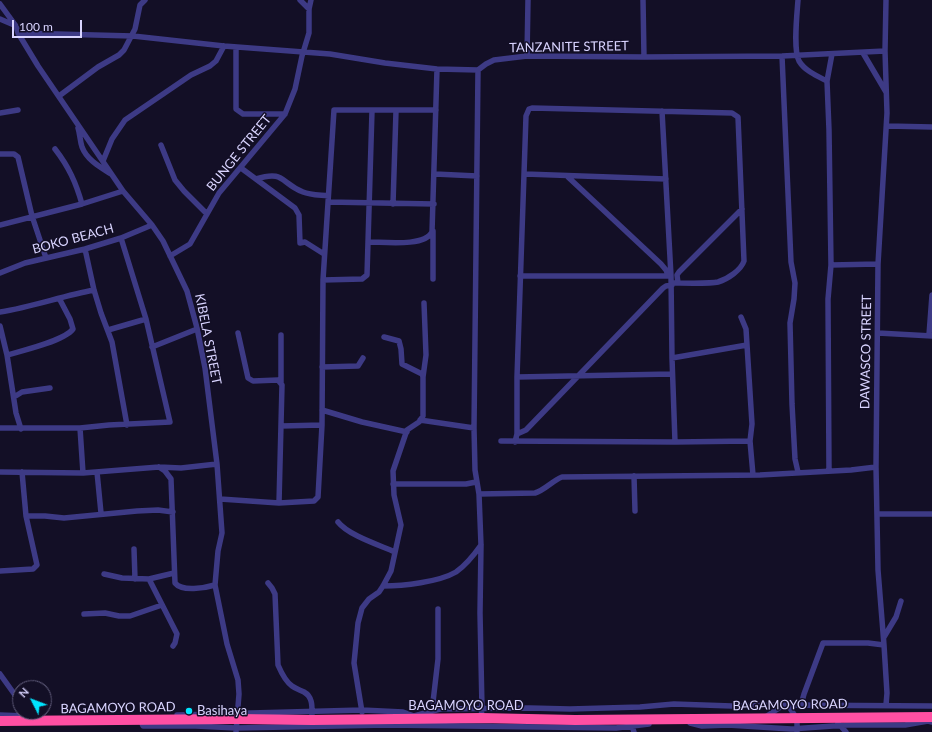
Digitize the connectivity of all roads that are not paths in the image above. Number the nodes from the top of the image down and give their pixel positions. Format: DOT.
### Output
graph roads {
  1 [pos="145,0"];
  2 [pos="300,0"];
  3 [pos="311,0"];
  4 [pos="528,0"];
  5 [pos="643,0"];
  6 [pos="798,0"];
  7 [pos="886,0"];
  8 [pos="0,4"];
  9 [pos="309,9"];
  10 [pos="7,12"];
  11 [pos="0,16"];
  12 [pos="0,19"];
  13 [pos="16,26"];
  14 [pos="18,34"];
  15 [pos="133,36"];
  16 [pos="224,46"];
  17 [pos="236,47"];
  18 [pos="303,51"];
  19 [pos="885,51"];
  20 [pos="863,53"];
  21 [pos="832,54"];
  22 [pos="797,55"];
  23 [pos="527,56"];
  24 [pos="782,56"];
  25 [pos="644,57"];
  26 [pos="437,69"];
  27 [pos="478,70"];
  28 [pos="827,81"];
  29 [pos="887,94"];
  30 [pos="59,96"];
  31 [pos="18,110"];
  32 [pos="436,110"];
  33 [pos="372,111"];
  34 [pos="396,111"];
  35 [pos="662,111"];
  36 [pos="0,113"];
  37 [pos="285,114"];
  38 [pos="77,124"];
  39 [pos="887,126"];
  40 [pos="932,127"];
  41 [pos="161,145"];
  42 [pos="55,149"];
  43 [pos="0,154"];
  44 [pos="103,161"];
  45 [pos="241,168"];
  46 [pos="435,174"];
  47 [pos="525,174"];
  48 [pos="112,175"];
  49 [pos="477,176"];
  50 [pos="568,177"];
  51 [pos="256,179"];
  52 [pos="666,179"];
  53 [pos="122,191"];
  54 [pos="328,196"];
  55 [pos="328,202"];
  56 [pos="82,204"];
  57 [pos="368,204"];
  58 [pos="393,204"];
  59 [pos="434,204"];
  60 [pos="742,209"];
  61 [pos="206,214"];
  62 [pos="32,216"];
  63 [pos="0,225"];
  64 [pos="152,225"];
  65 [pos="433,229"];
  66 [pos="121,238"];
  67 [pos="369,242"];
  68 [pos="85,249"];
  69 [pos="324,254"];
  70 [pos="170,256"];
  71 [pos="46,258"];
  72 [pos="878,264"];
  73 [pos="831,265"];
  74 [pos="0,272"];
  75 [pos="669,275"];
  76 [pos="520,276"];
  77 [pos="433,279"];
  78 [pos="323,280"];
  79 [pos="674,283"];
  80 [pos="94,290"];
  81 [pos="932,295"];
  82 [pos="59,298"];
  83 [pos="424,303"];
  84 [pos="0,312"];
  85 [pos="741,317"];
  86 [pos="146,319"];
  87 [pos="0,326"];
  88 [pos="197,329"];
  89 [pos="108,330"];
  90 [pos="878,333"];
  91 [pos="238,334"];
  92 [pos="281,335"];
  93 [pos="930,336"];
  94 [pos="384,337"];
  95 [pos="747,345"];
  96 [pos="152,347"];
  97 [pos="4,351"];
  98 [pos="363,358"];
  99 [pos="672,358"];
  100 [pos="322,367"];
  101 [pos="672,374"];
  102 [pos="577,376"];
  103 [pos="423,377"];
  104 [pos="517,377"];
  105 [pos="281,383"];
  106 [pos="50,388"];
  107 [pos="14,397"];
  108 [pos="322,410"];
  109 [pos="420,420"];
  110 [pos="127,424"];
  111 [pos="322,425"];
  112 [pos="280,426"];
  113 [pos="0,428"];
  114 [pos="80,428"];
  115 [pos="474,428"];
  116 [pos="21,429"];
  117 [pos="407,432"];
  118 [pos="517,434"];
  119 [pos="750,441"];
  120 [pos="501,442"];
  121 [pos="516,442"];
  122 [pos="675,442"];
  123 [pos="217,464"];
  124 [pos="159,467"];
  125 [pos="876,467"];
  126 [pos="181,468"];
  127 [pos="829,471"];
  128 [pos="0,472"];
  129 [pos="22,472"];
  130 [pos="98,472"];
  131 [pos="798,472"];
  132 [pos="83,473"];
  133 [pos="753,475"];
  134 [pos="634,476"];
  135 [pos="171,479"];
  136 [pos="476,482"];
  137 [pos="393,484"];
  138 [pos="479,494"];
  139 [pos="220,499"];
  140 [pos="279,503"];
  141 [pos="635,511"];
  142 [pos="173,512"];
  143 [pos="101,513"];
  144 [pos="877,514"];
  145 [pos="932,514"];
  146 [pos="26,516"];
  147 [pos="338,522"];
  148 [pos="481,545"];
  149 [pos="134,549"];
  150 [pos="395,552"];
  151 [pos="0,571"];
  152 [pos="174,573"];
  153 [pos="104,574"];
  154 [pos="135,579"];
  155 [pos="149,579"];
  156 [pos="268,583"];
  157 [pos="215,585"];
  158 [pos="383,586"];
  159 [pos="901,601"];
  160 [pos="162,605"];
  161 [pos="438,609"];
  162 [pos="84,614"];
  163 [pos="883,637"];
  164 [pos="884,645"];
  165 [pos="173,646"];
  166 [pos="0,674"];
  167 [pos="12,690"];
  168 [pos="787,705"];
  169 [pos="801,705"];
  170 [pos="886,705"];
  171 [pos="932,706"];
  172 [pos="440,709"];
  173 [pos="481,713"];
  174 [pos="12,714"];
  175 [pos="52,714"];
  176 [pos="0,715"];
  177 [pos="362,715"];
  178 [pos="312,716"];
  179 [pos="932,717"];
  180 [pos="414,718"];
  181 [pos="762,719"];
  182 [pos="0,721"];
  183 [pos="837,721"];
  184 [pos="905,721"];
  185 [pos="373,722"];
  186 [pos="932,722"];
  187 [pos="237,723"];
  188 [pos="741,726"];
  189 [pos="797,727"];
  190 [pos="633,729"];
  191 [pos="535,730"];
  192 [pos="372,732"];
  193 [pos="846,732"];
  194 [pos="906,732"];
  1 -- 15 [label="street"];
  2 -- 9 [label="street"];
  3 -- 9 [label="street"];
  4 -- 23 [label="street"];
  5 -- 25 [label="street"];
  6 -- 22 [label="street"];
  7 -- 19 [label="street, DAWASCO STREET"];
  8 -- 10 [label="street, KIBELA STREET"];
  9 -- 18 [label="street"];
  10 -- 11 [label="street"];
  10 -- 13 [label="street, KIBELA STREET"];
  12 -- 13 [label="street"];
  13 -- 14 [label="street, KIBELA STREET"];
  14 -- 15 [label="street"];
  14 -- 30 [label="street, KIBELA STREET"];
  15 -- 16 [label="street"];
  15 -- 30 [label="street"];
  16 -- 17 [label="street"];
  16 -- 44 [label="street"];
  17 -- 18 [label="street"];
  17 -- 37 [label="street"];
  18 -- 26 [label="street"];
  18 -- 37 [label="street, BUNGE STREET"];
  19 -- 20 [label="street, TANZANITE STREET"];
  19 -- 29 [label="street, DAWASCO STREET"];
  20 -- 21 [label="street, TANZANITE STREET"];
  20 -- 29 [label="street"];
  21 -- 22 [label="street, TANZANITE STREET"];
  21 -- 28 [label="street"];
  22 -- 24 [label="street, TANZANITE STREET"];
  22 -- 28 [label="street"];
  23 -- 25 [label="street, TANZANITE STREET"];
  23 -- 27 [label="street, TANZANITE STREET"];
  24 -- 25 [label="street, TANZANITE STREET"];
  24 -- 131 [label="street"];
  26 -- 27 [label="street"];
  26 -- 32 [label="street"];
  27 -- 49 [label="street"];
  28 -- 73 [label="street"];
  29 -- 39 [label="street, DAWASCO STREET"];
  30 -- 38 [label="street, KIBELA STREET"];
  31 -- 36 [label="street"];
  32 -- 34 [label="street"];
  32 -- 46 [label="street"];
  33 -- 34 [label="street"];
  33 -- 54 [label="street"];
  33 -- 57 [label="street"];
  34 -- 58 [label="street"];
  35 -- 47 [label="street"];
  35 -- 52 [label="street"];
  35 -- 60 [label="street"];
  37 -- 45 [label="street, BUNGE STREET"];
  38 -- 44 [label="street, KIBELA STREET"];
  38 -- 48 [label="street"];
  39 -- 40 [label="street"];
  39 -- 72 [label="street, DAWASCO STREET"];
  41 -- 61 [label="street"];
  42 -- 56 [label="street"];
  43 -- 62 [label="street"];
  44 -- 48 [label="street, KIBELA STREET"];
  45 -- 51 [label="street"];
  45 -- 61 [label="street, BUNGE STREET"];
  46 -- 49 [label="street"];
  46 -- 59 [label="street"];
  47 -- 50 [label="street"];
  47 -- 76 [label="street"];
  48 -- 53 [label="street, KIBELA STREET"];
  49 -- 115 [label="street"];
  50 -- 52 [label="street"];
  50 -- 75 [label="street"];
  51 -- 54 [label="street"];
  51 -- 69 [label="street"];
  52 -- 75 [label="street"];
  53 -- 56 [label="street"];
  53 -- 64 [label="street, KIBELA STREET"];
  54 -- 55 [label="street"];
  55 -- 57 [label="street"];
  55 -- 69 [label="street"];
  56 -- 62 [label="street"];
  57 -- 58 [label="street"];
  57 -- 67 [label="street"];
  58 -- 59 [label="street"];
  59 -- 65 [label="street"];
  60 -- 79 [label="street"];
  60 -- 79 [label="street"];
  61 -- 70 [label="street, BUNGE STREET"];
  62 -- 63 [label="street"];
  62 -- 71 [label="street"];
  64 -- 66 [label="street, BOKO BEACH"];
  64 -- 70 [label="street, KIBELA STREET"];
  65 -- 67 [label="street"];
  65 -- 77 [label="street"];
  66 -- 68 [label="street, BOKO BEACH"];
  66 -- 86 [label="street"];
  67 -- 78 [label="street"];
  68 -- 71 [label="street, BOKO BEACH"];
  68 -- 80 [label="street"];
  69 -- 78 [label="street"];
  70 -- 88 [label="street, KIBELA STREET"];
  71 -- 74 [label="street, BOKO BEACH"];
  72 -- 73 [label="street"];
  72 -- 90 [label="street, DAWASCO STREET"];
  73 -- 127 [label="street"];
  75 -- 76 [label="street"];
  75 -- 79 [label="street"];
  76 -- 104 [label="street"];
  78 -- 100 [label="street"];
  79 -- 99 [label="street"];
  79 -- 102 [label="street"];
  80 -- 82 [label="street"];
  80 -- 89 [label="street"];
  81 -- 93 [label="street"];
  82 -- 84 [label="street"];
  82 -- 97 [label="street"];
  83 -- 103 [label="street"];
  85 -- 95 [label="street"];
  86 -- 89 [label="street"];
  86 -- 96 [label="street"];
  87 -- 97 [label="street"];
  88 -- 96 [label="street"];
  88 -- 123 [label="street, KIBELA STREET"];
  89 -- 110 [label="street"];
  90 -- 93 [label="street"];
  90 -- 125 [label="street, DAWASCO STREET"];
  91 -- 105 [label="street"];
  92 -- 105 [label="street"];
  94 -- 103 [label="street"];
  95 -- 99 [label="street"];
  95 -- 119 [label="street"];
  96 -- 110 [label="street"];
  97 -- 107 [label="street"];
  98 -- 100 [label="street"];
  99 -- 101 [label="street"];
  100 -- 108 [label="street"];
  101 -- 102 [label="street"];
  101 -- 122 [label="street"];
  102 -- 104 [label="street"];
  102 -- 118 [label="street"];
  103 -- 109 [label="street"];
  104 -- 118 [label="street"];
  105 -- 112 [label="street"];
  106 -- 107 [label="street"];
  107 -- 116 [label="street"];
  108 -- 111 [label="street"];
  108 -- 117 [label="street"];
  109 -- 115 [label="street"];
  109 -- 117 [label="street"];
  110 -- 114 [label="street"];
  111 -- 112 [label="street"];
  111 -- 140 [label="street"];
  112 -- 140 [label="street"];
  113 -- 116 [label="street"];
  114 -- 116 [label="street"];
  114 -- 132 [label="street"];
  115 -- 136 [label="street"];
  117 -- 137 [label="street"];
  118 -- 121 [label="street"];
  119 -- 122 [label="street"];
  119 -- 133 [label="street"];
  120 -- 121 [label="street"];
  121 -- 122 [label="street"];
  123 -- 126 [label="street"];
  123 -- 139 [label="street, KIBELA STREET"];
  124 -- 126 [label="street"];
  124 -- 130 [label="street"];
  124 -- 135 [label="street"];
  125 -- 127 [label="street"];
  125 -- 144 [label="street, DAWASCO STREET"];
  126 -- 135 [label="street"];
  127 -- 131 [label="street"];
  128 -- 129 [label="street"];
  129 -- 132 [label="street"];
  129 -- 146 [label="street"];
  130 -- 132 [label="street"];
  130 -- 143 [label="street"];
  131 -- 133 [label="street"];
  133 -- 134 [label="street"];
  134 -- 138 [label="street"];
  134 -- 141 [label="street"];
  135 -- 142 [label="street"];
  136 -- 137 [label="street"];
  136 -- 138 [label="street"];
  137 -- 150 [label="street"];
  138 -- 148 [label="street"];
  139 -- 140 [label="street"];
  139 -- 157 [label="street, KIBELA STREET"];
  142 -- 143 [label="street"];
  142 -- 152 [label="street"];
  143 -- 146 [label="street"];
  144 -- 145 [label="street"];
  144 -- 163 [label="street, DAWASCO STREET"];
  146 -- 151 [label="street"];
  147 -- 150 [label="street"];
  148 -- 158 [label="street"];
  148 -- 173 [label="street"];
  149 -- 154 [label="street"];
  150 -- 158 [label="street"];
  152 -- 155 [label="street"];
  152 -- 157 [label="street"];
  153 -- 154 [label="street"];
  154 -- 155 [label="street"];
  155 -- 160 [label="street"];
  156 -- 178 [label="street"];
  157 -- 187 [label="street, KIBELA STREET"];
  158 -- 177 [label="street"];
  159 -- 163 [label="street"];
  160 -- 162 [label="street"];
  160 -- 165 [label="street"];
  161 -- 172 [label="street"];
  163 -- 164 [label="street, DAWASCO STREET"];
  164 -- 169 [label="street"];
  164 -- 170 [label="street, DAWASCO STREET"];
  166 -- 167 [label="street"];
  168 -- 169 [label="street"];
  168 -- 173 [label="street"];
  168 -- 181 [label="street"];
  168 -- 189 [label="street"];
  169 -- 170 [label="street"];
  170 -- 171 [label="street"];
  172 -- 173 [label="street"];
  172 -- 180 [label="street"];
  173 -- 180 [label="highway, BAGAMOYO ROAD"];
  173 -- 188 [label="highway, BAGAMOYO ROAD"];
  174 -- 176 [label="street"];
  175 -- 187 [label="street"];
  177 -- 178 [label="highway, BAGAMOYO ROAD"];
  177 -- 180 [label="street"];
  177 -- 185 [label="highway, BAGAMOYO ROAD"];
  178 -- 187 [label="highway, BAGAMOYO ROAD"];
  179 -- 184 [label="highway, BAGAMOYO ROAD"];
  180 -- 185 [label="highway, BAGAMOYO ROAD"];
  181 -- 188 [label="highway, BAGAMOYO ROAD"];
  181 -- 189 [label="highway, BAGAMOYO ROAD"];
  182 -- 187 [label="highway, BAGAMOYO ROAD"];
  183 -- 184 [label="highway, BAGAMOYO ROAD"];
  183 -- 189 [label="highway, BAGAMOYO ROAD"];
  183 -- 193 [label="street"];
  184 -- 186 [label="street"];
  184 -- 194 [label="street"];
  185 -- 187 [label="street"];
  185 -- 191 [label="street"];
  185 -- 192 [label="street"];
  188 -- 189 [label="street"];
  188 -- 190 [label="street"];
  190 -- 191 [label="street"];
}
